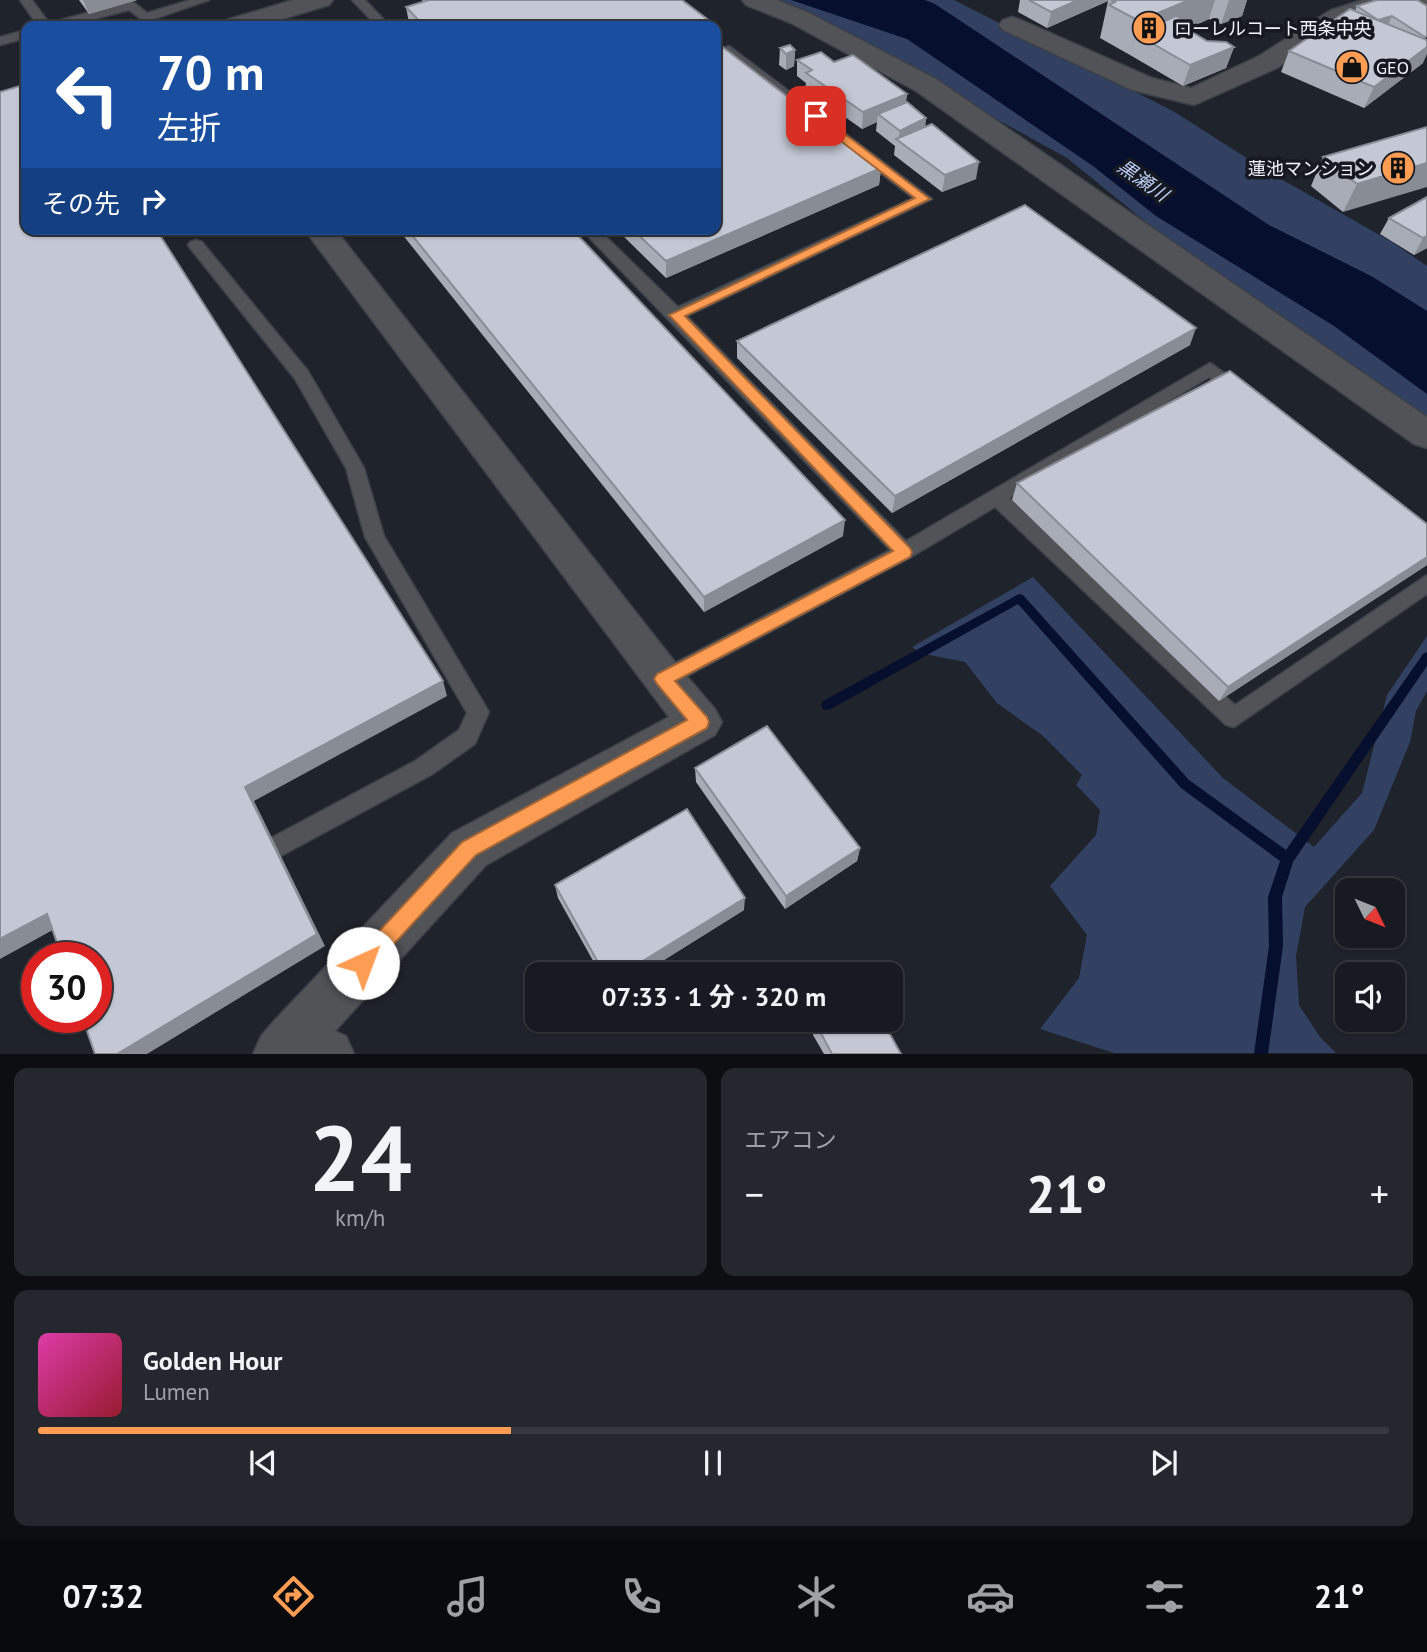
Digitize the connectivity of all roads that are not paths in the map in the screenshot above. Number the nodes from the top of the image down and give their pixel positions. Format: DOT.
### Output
graph roads {
  1 [pos="26,0"];
  2 [pos="203,0"];
  3 [pos="320,0"];
  4 [pos="358,0"];
  5 [pos="755,0"];
  6 [pos="1390,0"];
  7 [pos="41,21"];
  8 [pos="72,21"];
  9 [pos="249,21"];
  10 [pos="379,21"];
  11 [pos="1012,25"];
  12 [pos="21,34"];
  13 [pos="2,36"];
  14 [pos="721,52"];
  15 [pos="324,235"];
  16 [pos="595,235"];
  17 [pos="196,245"];
  18 [pos="676,315"];
  19 [pos="1253,401"];
  20 [pos="1427,435"];
  21 [pos="996,497"];
  22 [pos="904,552"];
  23 [pos="1427,583"];
  24 [pos="663,679"];
  25 [pos="277,847"];
  26 [pos="300,1049"];
  1 -- 7 [label="lane"];
  2 -- 8 [label="lane"];
  3 -- 9 [label="street"];
  4 -- 10 [label="lane"];
  5 -- 20 [label="street"];
  6 -- 11 [label="street"];
  12 -- 13 [label="lane"];
  14 -- 18 [label="lane"];
  15 -- 24 [label="street"];
  16 -- 18 [label="lane"];
  17 -- 25 [label="lane"];
  18 -- 22 [label="lane"];
  19 -- 21 [label="lane"];
  21 -- 22 [label="lane"];
  21 -- 23 [label="lane"];
  22 -- 24 [label="lane"];
  24 -- 26 [label="street"];
}
